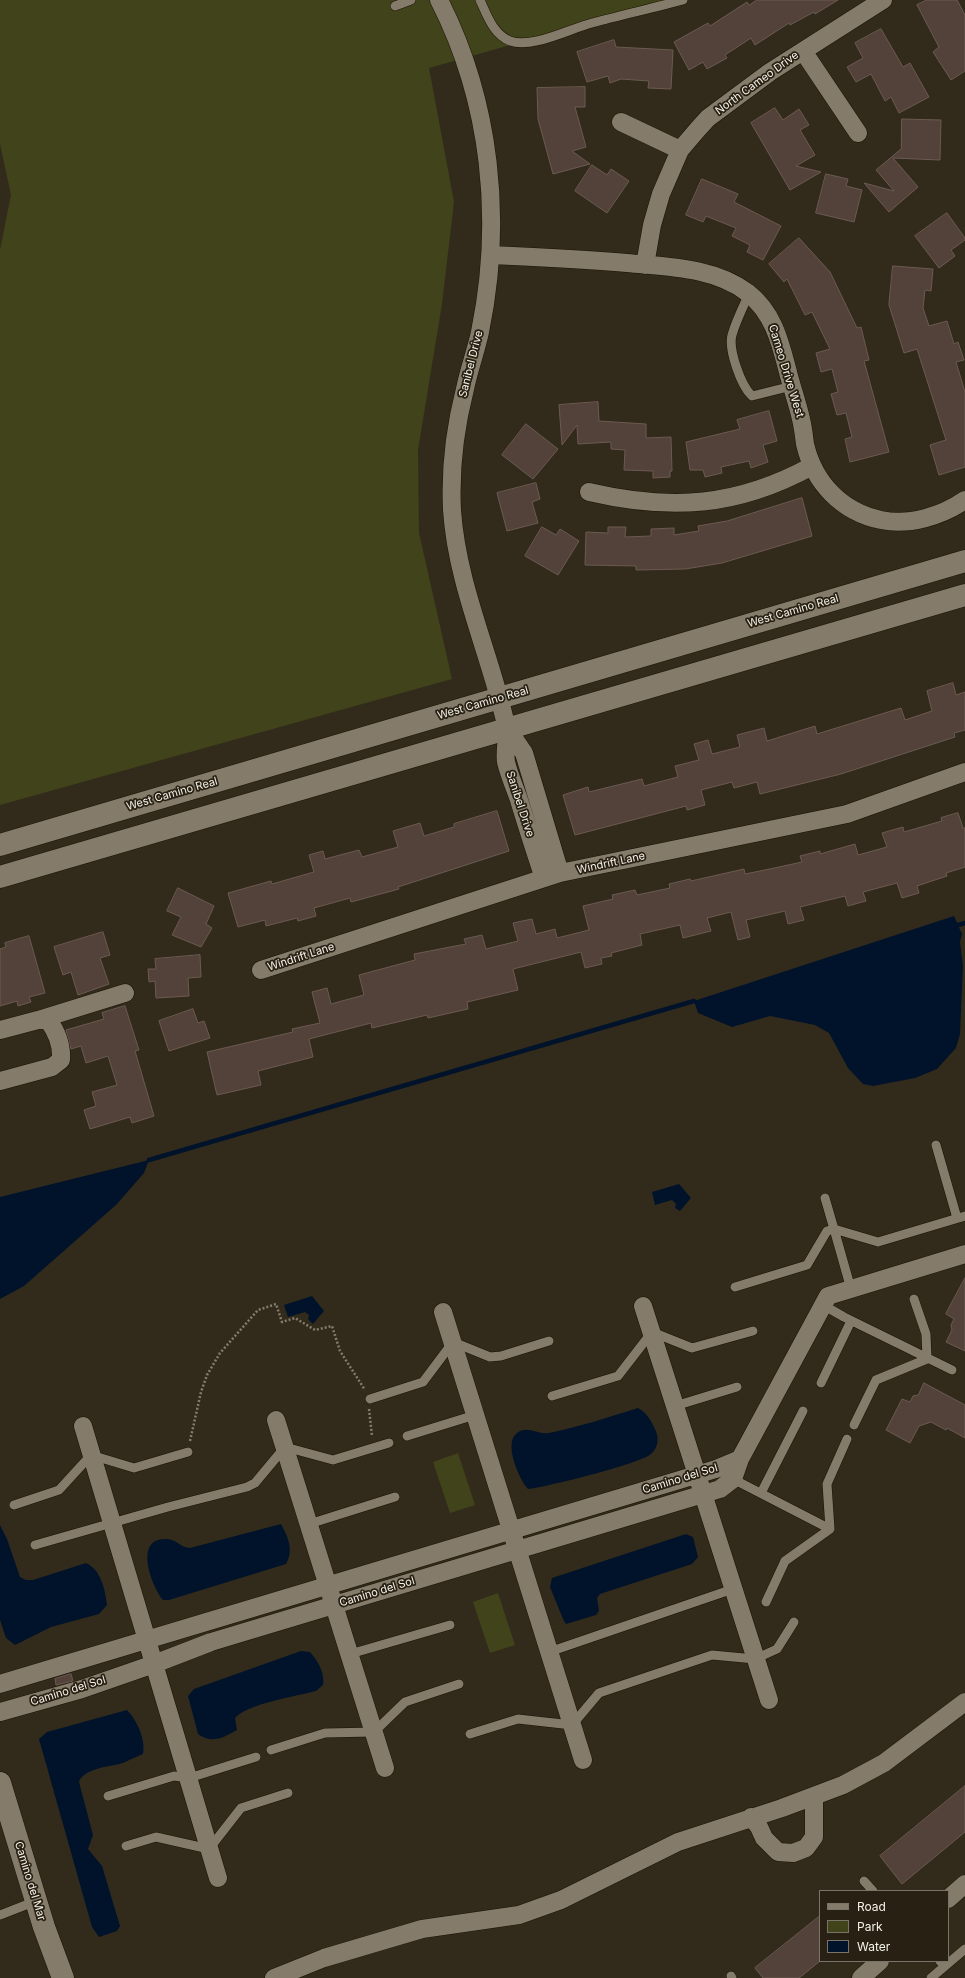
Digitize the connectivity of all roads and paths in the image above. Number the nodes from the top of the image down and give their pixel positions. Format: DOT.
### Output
graph roads {
  1 [pos="411,0"];
  2 [pos="439,0"];
  3 [pos="480,0"];
  4 [pos="683,0"];
  5 [pos="883,0"];
  6 [pos="395,6"];
  7 [pos="802,51"];
  8 [pos="622,122"];
  9 [pos="858,133"];
  10 [pos="680,150"];
  11 [pos="491,255"];
  12 [pos="645,265"];
  13 [pos="749,294"];
  14 [pos="792,386"];
  15 [pos="812,466"];
  16 [pos="589,492"];
  17 [pos="965,500"];
  18 [pos="965,561"];
  19 [pos="965,595"];
  20 [pos="498,698"];
  21 [pos="507,728"];
  22 [pos="965,772"];
  23 [pos="0,844"];
  24 [pos="552,876"];
  25 [pos="0,877"];
  26 [pos="261,970"];
  27 [pos="125,993"];
  28 [pos="38,1020"];
  29 [pos="0,1030"];
  30 [pos="0,1081"];
  31 [pos="936,1145"];
  32 [pos="825,1198"];
  33 [pos="961,1217"];
  34 [pos="834,1229"];
  35 [pos="965,1254"];
  36 [pos="735,1287"];
  37 [pos="851,1289"];
  38 [pos="914,1299"];
  39 [pos="823,1304"];
  40 [pos="643,1306"];
  41 [pos="443,1312"];
  42 [pos="851,1321"];
  43 [pos="753,1331"];
  44 [pos="652,1332"];
  45 [pos="549,1341"];
  46 [pos="453,1342"];
  47 [pos="927,1359"];
  48 [pos="952,1370"];
  49 [pos="821,1383"];
  50 [pos="737,1387"];
  51 [pos="552,1396"];
  52 [pos="370,1398"];
  53 [pos="675,1406"];
  54 [pos="803,1411"];
  55 [pos="475,1415"];
  56 [pos="276,1420"];
  57 [pos="854,1425"];
  58 [pos="83,1426"];
  59 [pos="408,1436"];
  60 [pos="847,1439"];
  61 [pos="388,1443"];
  62 [pos="285,1447"];
  63 [pos="374,1448"];
  64 [pos="188,1452"];
  65 [pos="91,1455"];
  66 [pos="740,1459"];
  67 [pos="696,1474"];
  68 [pos="732,1479"];
  69 [pos="761,1493"];
  70 [pos="702,1494"];
  71 [pos="395,1497"];
  72 [pos="14,1505"];
  73 [pos="112,1523"];
  74 [pos="309,1524"];
  75 [pos="830,1529"];
  76 [pos="512,1531"];
  77 [pos="35,1545"];
  78 [pos="518,1549"];
  79 [pos="329,1586"];
  80 [pos="733,1589"];
  81 [pos="766,1602"];
  82 [pos="334,1605"];
  83 [pos="794,1622"];
  84 [pos="450,1624"];
  85 [pos="147,1641"];
  86 [pos="549,1652"];
  87 [pos="350,1654"];
  88 [pos="755,1658"];
  89 [pos="154,1664"];
  90 [pos="0,1684"];
  91 [pos="459,1684"];
  92 [pos="769,1700"];
  93 [pos="965,1702"];
  94 [pos="0,1712"];
  95 [pos="572,1725"];
  96 [pos="374,1732"];
  97 [pos="470,1734"];
  98 [pos="271,1750"];
  99 [pos="256,1757"];
  100 [pos="583,1760"];
  101 [pos="385,1768"];
  102 [pos="188,1778"];
  103 [pos="0,1783"];
  104 [pos="288,1793"];
  105 [pos="108,1796"];
  106 [pos="814,1796"];
  107 [pos="751,1817"];
  108 [pos="126,1846"];
  109 [pos="209,1849"];
  110 [pos="218,1878"];
  111 [pos="864,1881"];
  112 [pos="965,1884"];
  113 [pos="872,1890"];
  114 [pos="949,1898"];
  115 [pos="36,1901"];
  116 [pos="0,1915"];
  117 [pos="965,1949"];
  118 [pos="949,1960"];
  119 [pos="879,1962"];
  120 [pos="943,1964"];
  121 [pos="63,1978"];
  122 [pos="274,1978"];
  123 [pos="861,1978"];
  124 [pos="931,1978"];
  1 -- 6 [label="lane"];
  2 -- 11 [label="street, Sanibel Drive"];
  3 -- 4 [label="lane"];
  5 -- 7 [label="street, North Cameo Drive"];
  7 -- 9 [label="street"];
  7 -- 10 [label="street, North Cameo Drive"];
  8 -- 10 [label="street"];
  10 -- 12 [label="street, North Cameo Drive"];
  11 -- 12 [label="street, Cameo Drive West"];
  11 -- 20 [label="street, Sanibel Drive"];
  12 -- 13 [label="street, Cameo Drive West"];
  13 -- 14 [label="street, Cameo Drive West"];
  13 -- 14 [label="lane"];
  14 -- 15 [label="street, Cameo Drive West"];
  15 -- 16 [label="street"];
  15 -- 17 [label="street, Cameo Drive West"];
  18 -- 20 [label="street, West Camino Real"];
  19 -- 21 [label="street"];
  20 -- 21 [label="street, Sanibel Drive"];
  20 -- 23 [label="street, West Camino Real"];
  21 -- 24 [label="street, Sanibel Drive"];
  21 -- 25 [label="street"];
  22 -- 24 [label="street, Windrift Lane"];
  24 -- 26 [label="street, Windrift Lane"];
  27 -- 28 [label="street"];
  28 -- 29 [label="street"];
  28 -- 30 [label="street"];
  31 -- 33 [label="lane"];
  32 -- 34 [label="lane"];
  33 -- 34 [label="lane"];
  34 -- 36 [label="lane"];
  34 -- 37 [label="lane"];
  35 -- 37 [label="street, Camino del Sol"];
  37 -- 39 [label="street, Camino del Sol"];
  38 -- 47 [label="lane"];
  39 -- 42 [label="lane"];
  39 -- 66 [label="street, Camino del Sol"];
  40 -- 44 [label="street"];
  41 -- 46 [label="street"];
  42 -- 47 [label="lane"];
  42 -- 49 [label="lane"];
  43 -- 44 [label="lane"];
  44 -- 51 [label="lane"];
  44 -- 53 [label="street"];
  45 -- 46 [label="lane"];
  46 -- 52 [label="lane"];
  46 -- 55 [label="street"];
  47 -- 48 [label="lane"];
  47 -- 57 [label="lane"];
  50 -- 53 [label="lane"];
  52 -- 63 [label="path"];
  52 -- 64 [label="path"];
  53 -- 67 [label="street"];
  54 -- 69 [label="lane"];
  55 -- 59 [label="lane"];
  55 -- 76 [label="street"];
  56 -- 62 [label="street"];
  58 -- 65 [label="street"];
  60 -- 75 [label="lane"];
  61 -- 63 [label="lane"];
  62 -- 63 [label="lane"];
  62 -- 73 [label="lane"];
  62 -- 74 [label="street"];
  64 -- 65 [label="lane"];
  65 -- 72 [label="lane"];
  65 -- 73 [label="street"];
  66 -- 67 [label="street, Camino del Sol"];
  66 -- 68 [label="street, Camino del Sol"];
  67 -- 70 [label="street"];
  67 -- 76 [label="street, Camino del Sol"];
  68 -- 69 [label="lane"];
  68 -- 70 [label="street, Camino del Sol"];
  69 -- 75 [label="lane"];
  70 -- 78 [label="street, Camino del Sol"];
  70 -- 80 [label="street"];
  71 -- 74 [label="lane"];
  73 -- 77 [label="lane"];
  73 -- 85 [label="street"];
  74 -- 79 [label="street"];
  75 -- 81 [label="lane"];
  76 -- 78 [label="street"];
  76 -- 79 [label="street, Camino del Sol"];
  78 -- 82 [label="street, Camino del Sol"];
  78 -- 86 [label="street"];
  79 -- 82 [label="street"];
  79 -- 85 [label="street, Camino del Sol"];
  80 -- 86 [label="lane"];
  80 -- 88 [label="street"];
  82 -- 87 [label="street"];
  82 -- 89 [label="street, Camino del Sol"];
  83 -- 88 [label="lane"];
  84 -- 87 [label="lane"];
  85 -- 89 [label="street"];
  85 -- 90 [label="street, Camino del Sol"];
  86 -- 95 [label="street"];
  87 -- 96 [label="street"];
  88 -- 92 [label="street"];
  88 -- 95 [label="lane"];
  89 -- 94 [label="street, Camino del Sol"];
  89 -- 102 [label="street"];
  91 -- 96 [label="lane"];
  93 -- 106 [label="street"];
  95 -- 97 [label="lane"];
  95 -- 100 [label="street"];
  96 -- 98 [label="lane"];
  96 -- 101 [label="street"];
  99 -- 102 [label="lane"];
  102 -- 105 [label="lane"];
  102 -- 109 [label="street"];
  103 -- 115 [label="street, Camino del Mar"];
  104 -- 109 [label="lane"];
  106 -- 107 [label="street"];
  106 -- 107 [label="street"];
  107 -- 122 [label="street"];
  108 -- 109 [label="lane"];
  109 -- 110 [label="street"];
  111 -- 113 [label="lane"];
  112 -- 114 [label="street"];
  115 -- 116 [label="lane"];
  115 -- 121 [label="street, Camino del Mar"];
  117 -- 118 [label="lane"];
  119 -- 123 [label="street"];
  120 -- 124 [label="lane"];
}
